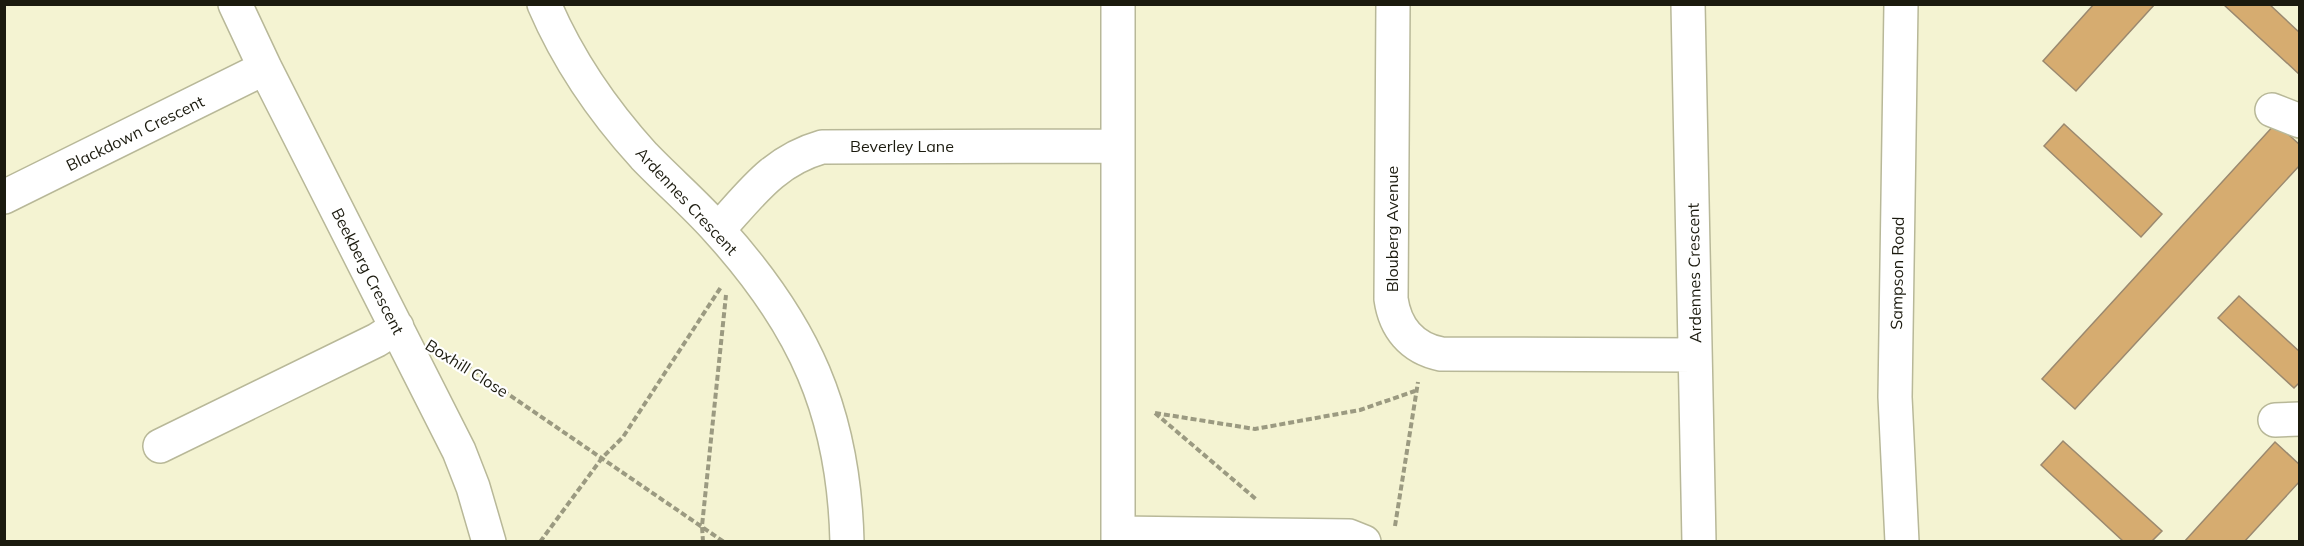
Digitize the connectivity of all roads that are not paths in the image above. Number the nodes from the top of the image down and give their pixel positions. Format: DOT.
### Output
graph roads {
  1 [pos="235,4"];
  2 [pos="544,4"];
  3 [pos="1393,4"];
  4 [pos="1688,4"];
  5 [pos="1901,4"];
  6 [pos="1118,6"];
  7 [pos="265,68"];
  8 [pos="1119,146"];
  9 [pos="4,197"];
  10 [pos="718,230"];
  11 [pos="397,327"];
  12 [pos="1695,355"];
  13 [pos="160,446"];
  14 [pos="1118,537"];
  15 [pos="489,542"];
  16 [pos="847,542"];
  17 [pos="1364,542"];
  18 [pos="1699,542"];
  19 [pos="1902,542"];
  1 -- 7 [label="street, Beekberg Crescent"];
  2 -- 10 [label="street, Ardennes Crescent"];
  3 -- 12 [label="street, Blouberg Avenue"];
  4 -- 12 [label="street, Ardennes Crescent"];
  5 -- 19 [label="street, Sampson Road"];
  6 -- 8 [label="street"];
  7 -- 9 [label="street, Blackdown Crescent"];
  7 -- 11 [label="street, Beekberg Crescent"];
  8 -- 10 [label="street, Beverley Lane"];
  8 -- 14 [label="street"];
  10 -- 16 [label="street, Ardennes Crescent"];
  11 -- 13 [label="street"];
  11 -- 15 [label="street, Beekberg Crescent"];
  12 -- 18 [label="street, Ardennes Crescent"];
  14 -- 17 [label="street"];
}
